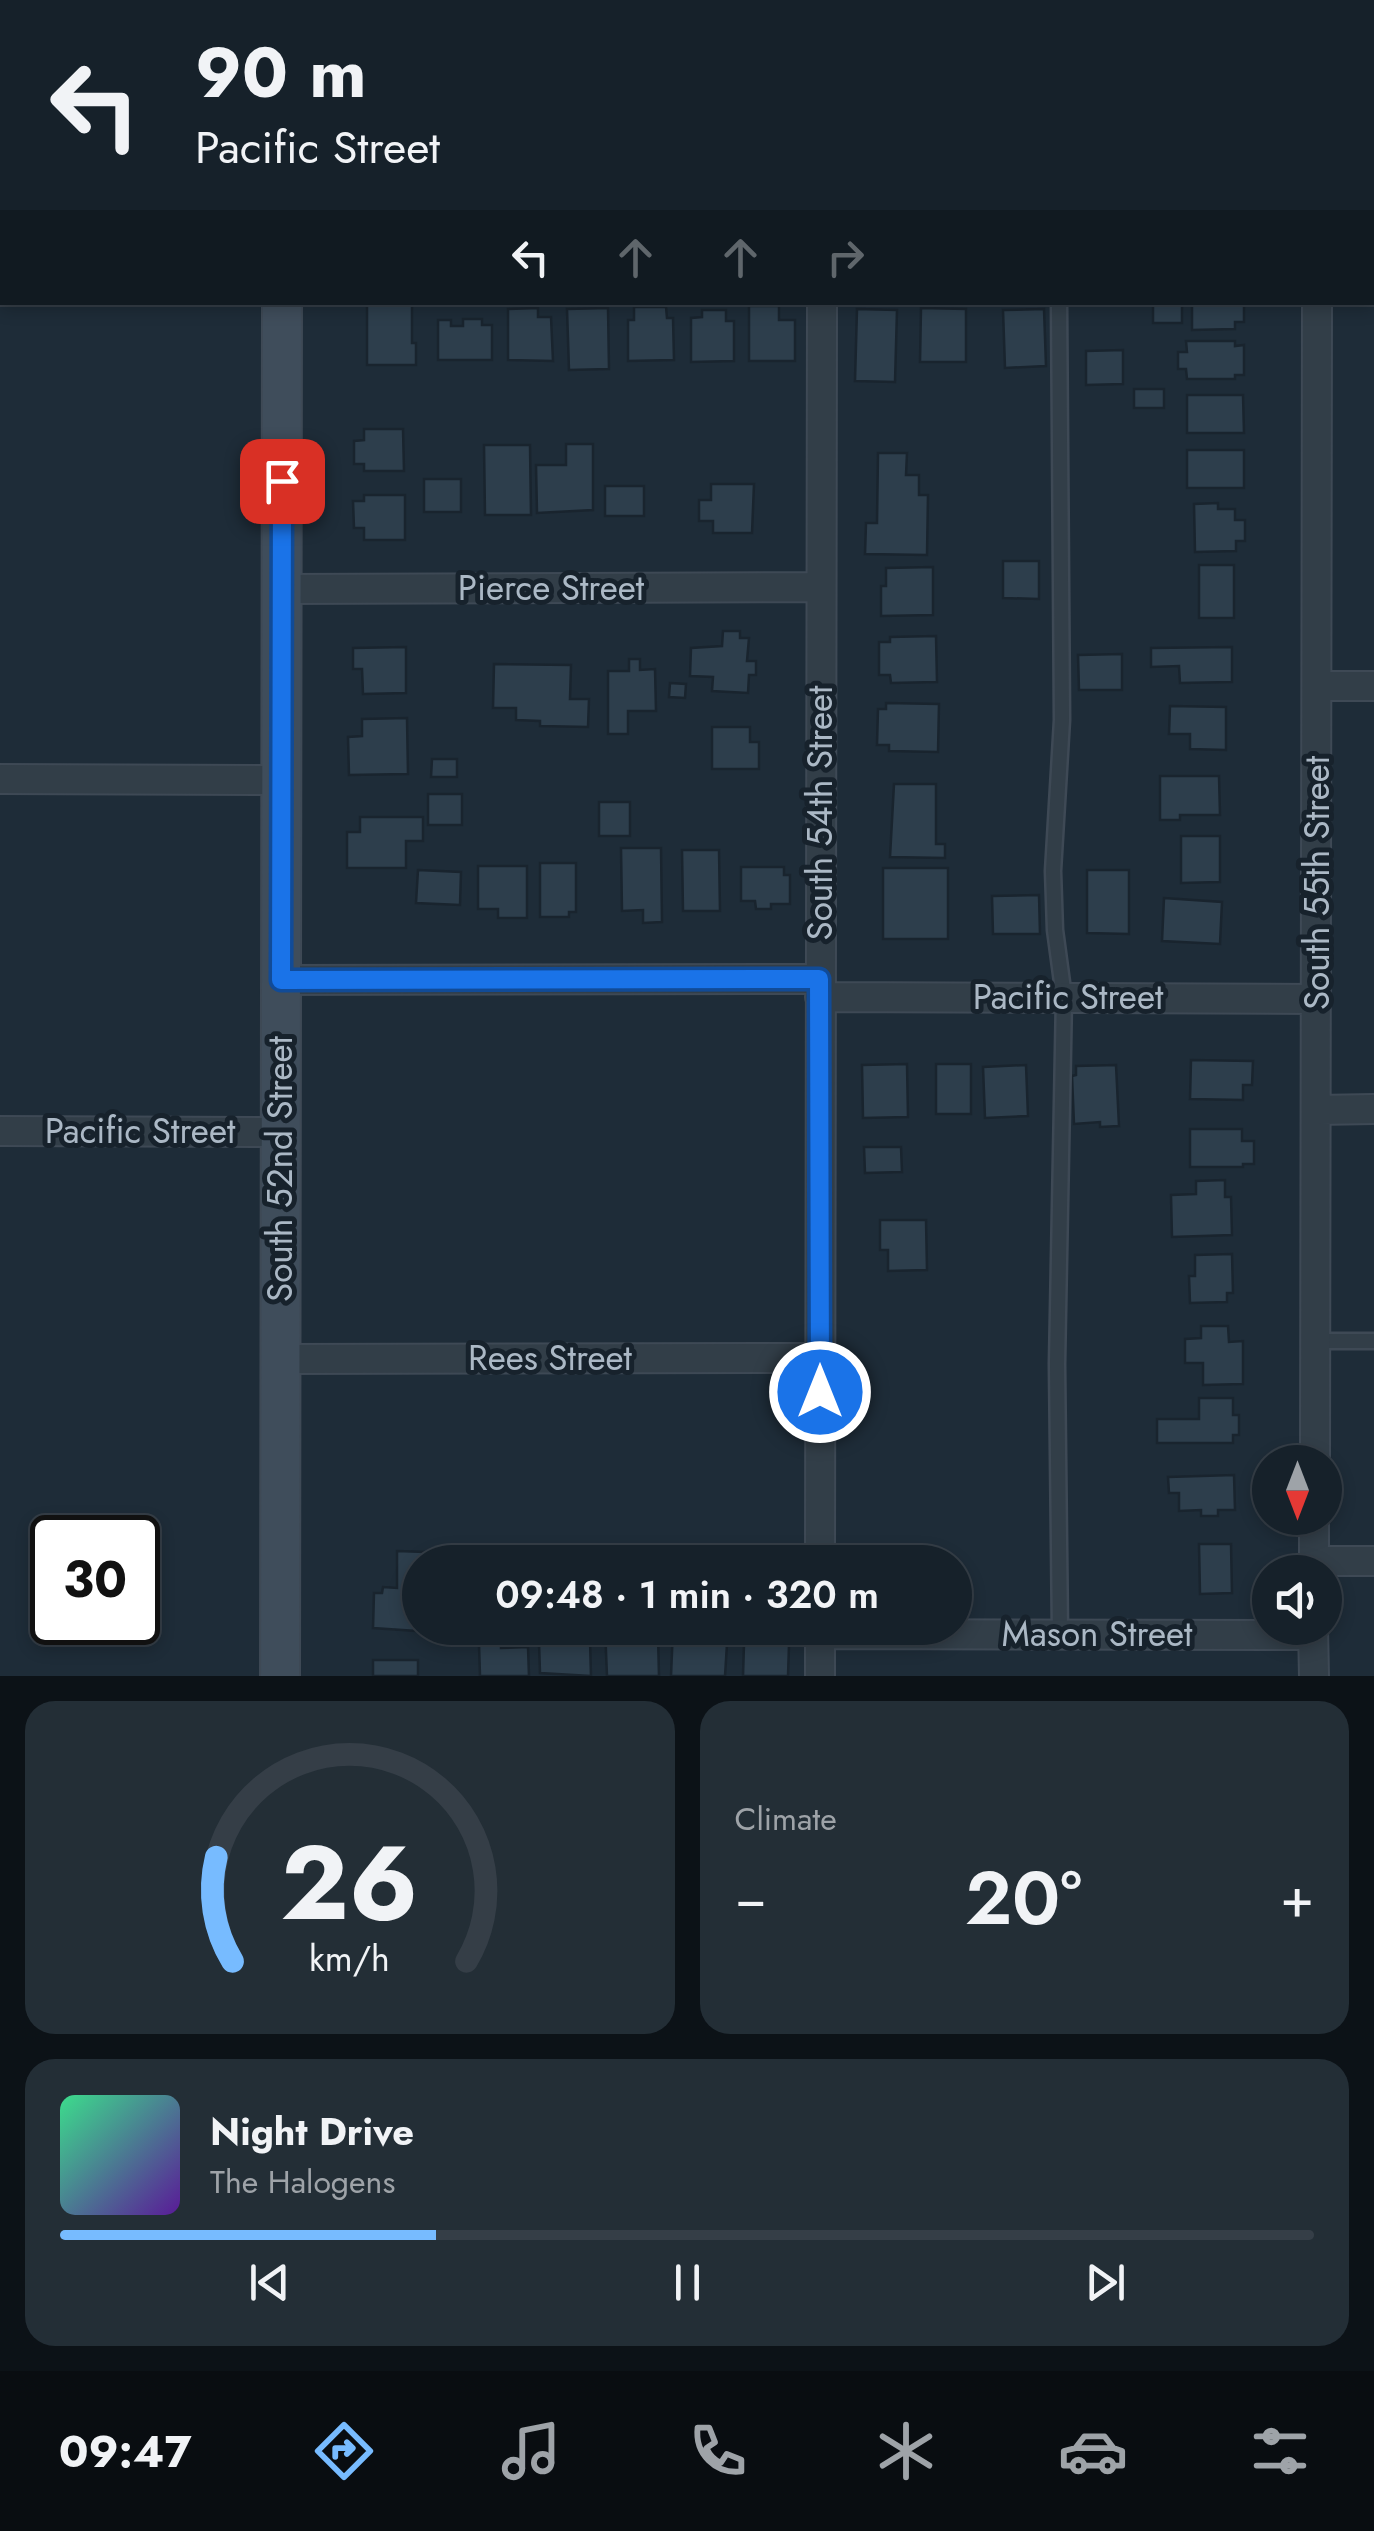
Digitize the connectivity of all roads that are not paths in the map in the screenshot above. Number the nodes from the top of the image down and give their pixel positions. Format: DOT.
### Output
graph roads {
  1 [pos="282,305"];
  2 [pos="822,305"];
  3 [pos="1059,305"];
  4 [pos="1317,305"];
  5 [pos="821,586"];
  6 [pos="282,588"];
  7 [pos="1318,686"];
  8 [pos="1374,686"];
  9 [pos="0,779"];
  10 [pos="282,780"];
  11 [pos="281,980"];
  12 [pos="819,988"];
  13 [pos="1064,996"];
  14 [pos="1316,1000"];
  15 [pos="1374,1109"];
  16 [pos="1317,1110"];
  17 [pos="0,1131"];
  18 [pos="280,1132"];
  19 [pos="1374,1341"];
  20 [pos="1316,1342"];
  21 [pos="820,1358"];
  22 [pos="280,1359"];
  23 [pos="1314,1445"];
  24 [pos="820,1545"];
  25 [pos="1374,1561"];
  26 [pos="1342,1564"];
  27 [pos="1252,1632"];
  28 [pos="972,1633"];
  29 [pos="1060,1634"];
  30 [pos="820,1645"];
  31 [pos="1314,1645"];
  32 [pos="280,1676"];
  33 [pos="820,1676"];
  34 [pos="1314,1676"];
  1 -- 6 [label="street, South 52nd Street"];
  2 -- 5 [label="street, South 54th Street"];
  3 -- 13 [label="lane"];
  4 -- 7 [label="street, South 55th Street"];
  5 -- 6 [label="street, Pierce Street"];
  5 -- 12 [label="street, South 54th Street"];
  6 -- 10 [label="street, South 52nd Street"];
  7 -- 8 [label="street"];
  7 -- 14 [label="street, South 55th Street"];
  9 -- 10 [label="street"];
  10 -- 11 [label="street, South 52nd Street"];
  11 -- 12 [label="street, Pacific Street"];
  11 -- 18 [label="street, South 52nd Street"];
  12 -- 13 [label="street, Pacific Street"];
  12 -- 21 [label="street, South 54th Street"];
  13 -- 14 [label="street, Pacific Street"];
  13 -- 29 [label="lane"];
  14 -- 16 [label="street, South 55th Street"];
  15 -- 16 [label="street"];
  16 -- 20 [label="street, South 55th Street"];
  17 -- 18 [label="street, Pacific Street"];
  18 -- 22 [label="street, South 52nd Street"];
  19 -- 20 [label="lane"];
  20 -- 23 [label="street, South 55th Street"];
  21 -- 22 [label="street, Rees Street"];
  21 -- 24 [label="street, South 54th Street"];
  22 -- 32 [label="street, South 52nd Street"];
  25 -- 26 [label="street"];
  27 -- 29 [label="street, Mason Street"];
  28 -- 29 [label="street, Mason Street"];
  30 -- 33 [label="street"];
  31 -- 34 [label="street"];
}
